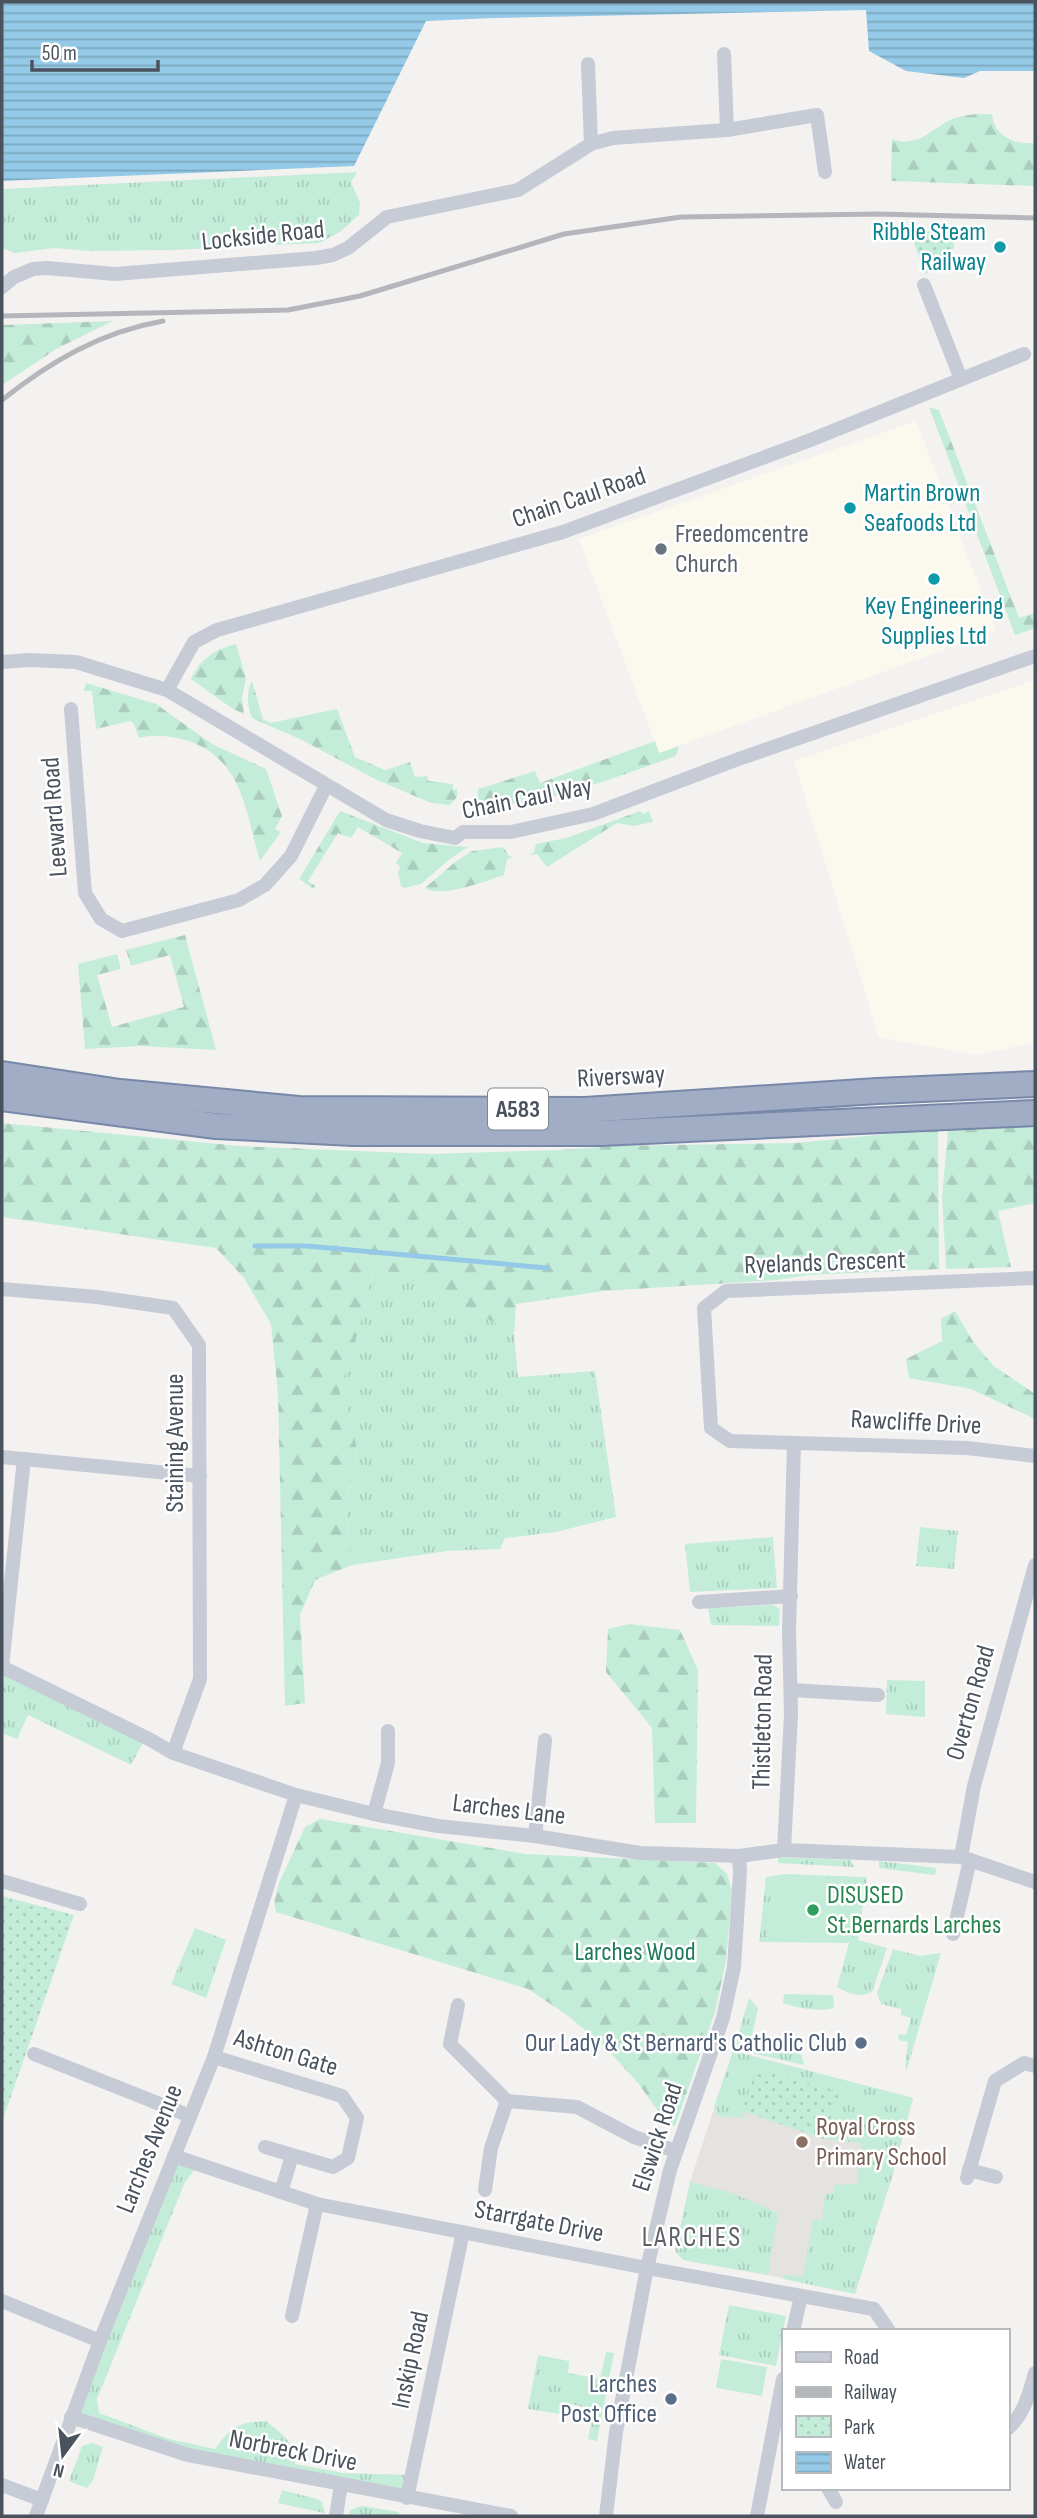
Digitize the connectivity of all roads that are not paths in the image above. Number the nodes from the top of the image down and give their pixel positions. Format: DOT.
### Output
graph roads {
  1 [pos="724,54"];
  2 [pos="588,64"];
  3 [pos="727,130"];
  4 [pos="592,144"];
  5 [pos="825,172"];
  6 [pos="924,285"];
  7 [pos="2,287"];
  8 [pos="1024,354"];
  9 [pos="961,379"];
  10 [pos="1035,656"];
  11 [pos="2,662"];
  12 [pos="167,690"];
  13 [pos="71,709"];
  14 [pos="326,786"];
  15 [pos="2,1074"];
  16 [pos="1035,1084"];
  17 [pos="2,1098"];
  18 [pos="1035,1113"];
  19 [pos="1035,1278"];
  20 [pos="2,1289"];
  21 [pos="794,1443"];
  22 [pos="1035,1456"];
  23 [pos="2,1457"];
  24 [pos="24,1459"];
  25 [pos="200,1476"];
  26 [pos="1035,1564"];
  27 [pos="790,1596"];
  28 [pos="699,1602"];
  29 [pos="2,1667"];
  30 [pos="790,1690"];
  31 [pos="878,1695"];
  32 [pos="388,1731"];
  33 [pos="545,1740"];
  34 [pos="173,1753"];
  35 [pos="296,1795"];
  36 [pos="374,1814"];
  37 [pos="535,1836"];
  38 [pos="785,1850"];
  39 [pos="739,1856"];
  40 [pos="966,1858"];
  41 [pos="2,1881"];
  42 [pos="1035,1882"];
  43 [pos="80,1904"];
  44 [pos="953,1934"];
  45 [pos="458,2005"];
  46 [pos="34,2054"];
  47 [pos="214,2057"];
  48 [pos="1035,2066"];
  49 [pos="507,2101"];
  50 [pos="190,2116"];
  51 [pos="265,2147"];
  52 [pos="676,2151"];
  53 [pos="292,2155"];
  54 [pos="174,2156"];
  55 [pos="996,2177"];
  56 [pos="485,2190"];
  57 [pos="281,2192"];
  58 [pos="317,2204"];
  59 [pos="463,2232"];
  60 [pos="647,2268"];
  61 [pos="800,2295"];
  62 [pos="2,2301"];
  63 [pos="292,2316"];
  64 [pos="793,2329"];
  65 [pos="888,2329"];
  66 [pos="100,2341"];
  67 [pos="1035,2372"];
  68 [pos="782,2390"];
  69 [pos="780,2412"];
  70 [pos="71,2417"];
  71 [pos="1009,2428"];
  72 [pos="2,2485"];
  73 [pos="341,2485"];
  74 [pos="829,2490"];
  75 [pos="407,2498"];
  76 [pos="42,2500"];
  77 [pos="836,2502"];
  78 [pos="36,2516"];
  79 [pos="336,2516"];
  80 [pos="510,2516"];
  81 [pos="606,2516"];
  82 [pos="757,2516"];
  1 -- 3 [label="street"];
  2 -- 4 [label="street"];
  3 -- 4 [label="street, Lockside Road"];
  3 -- 5 [label="street, Lockside Road"];
  4 -- 7 [label="street, Lockside Road"];
  6 -- 9 [label="street"];
  8 -- 9 [label="street, Chain Caul Road"];
  9 -- 12 [label="street, Chain Caul Road"];
  10 -- 14 [label="street, Chain Caul Way"];
  11 -- 12 [label="street, Chain Caul Way"];
  12 -- 14 [label="street, Chain Caul Way"];
  13 -- 14 [label="street, Leeward Road"];
  15 -- 16 [label="highway, Riversway / A583"];
  17 -- 18 [label="highway, Riversway / A583"];
  19 -- 21 [label="street, Ryelands Crescent"];
  20 -- 25 [label="street, Staining Avenue"];
  21 -- 22 [label="street, Rawcliffe Drive"];
  21 -- 27 [label="street, Thistleton Road"];
  23 -- 24 [label="street"];
  24 -- 25 [label="street"];
  24 -- 29 [label="street"];
  25 -- 34 [label="street, Staining Avenue"];
  26 -- 40 [label="street, Overton Road"];
  27 -- 28 [label="street"];
  27 -- 30 [label="street, Thistleton Road"];
  29 -- 34 [label="street, Larches Lane"];
  30 -- 31 [label="street"];
  30 -- 38 [label="street, Thistleton Road"];
  32 -- 36 [label="street"];
  33 -- 37 [label="street"];
  34 -- 35 [label="street, Larches Lane"];
  35 -- 36 [label="street, Larches Lane"];
  35 -- 47 [label="street, Larches Avenue"];
  36 -- 37 [label="street, Larches Lane"];
  37 -- 39 [label="street, Larches Lane"];
  38 -- 39 [label="street, Larches Lane"];
  38 -- 40 [label="street, Larches Lane"];
  39 -- 52 [label="street, Elswick Road"];
  40 -- 42 [label="street, Larches Lane"];
  40 -- 44 [label="street, Overton Road"];
  41 -- 43 [label="street"];
  45 -- 49 [label="street"];
  46 -- 50 [label="street"];
  47 -- 50 [label="street, Larches Avenue"];
  47 -- 53 [label="street, Ashton Gate"];
  48 -- 55 [label="street"];
  49 -- 52 [label="street"];
  49 -- 56 [label="street"];
  50 -- 54 [label="street, Larches Avenue"];
  51 -- 53 [label="street, Ashton Gate"];
  52 -- 60 [label="street, Elswick Road"];
  53 -- 57 [label="street"];
  54 -- 57 [label="street, Starrgate Drive"];
  54 -- 66 [label="street, Larches Avenue"];
  57 -- 58 [label="street, Starrgate Drive"];
  58 -- 59 [label="street, Starrgate Drive"];
  58 -- 63 [label="street"];
  59 -- 60 [label="street, Starrgate Drive"];
  59 -- 75 [label="street, Inskip Road"];
  60 -- 61 [label="street, Starrgate Drive"];
  60 -- 81 [label="street, Elswick Road"];
  61 -- 64 [label="street"];
  61 -- 65 [label="street, Starrgate Drive"];
  62 -- 66 [label="street"];
  66 -- 70 [label="street, Larches Avenue"];
  67 -- 71 [label="street"];
  68 -- 69 [label="street"];
  69 -- 82 [label="street"];
  70 -- 73 [label="street, Norbreck Drive"];
  70 -- 76 [label="street, Larches Avenue"];
  72 -- 76 [label="street"];
  73 -- 75 [label="street, Norbreck Drive"];
  73 -- 79 [label="street"];
  74 -- 77 [label="street"];
  75 -- 80 [label="street, Norbreck Drive"];
  76 -- 78 [label="street, Larches Avenue"];
}
